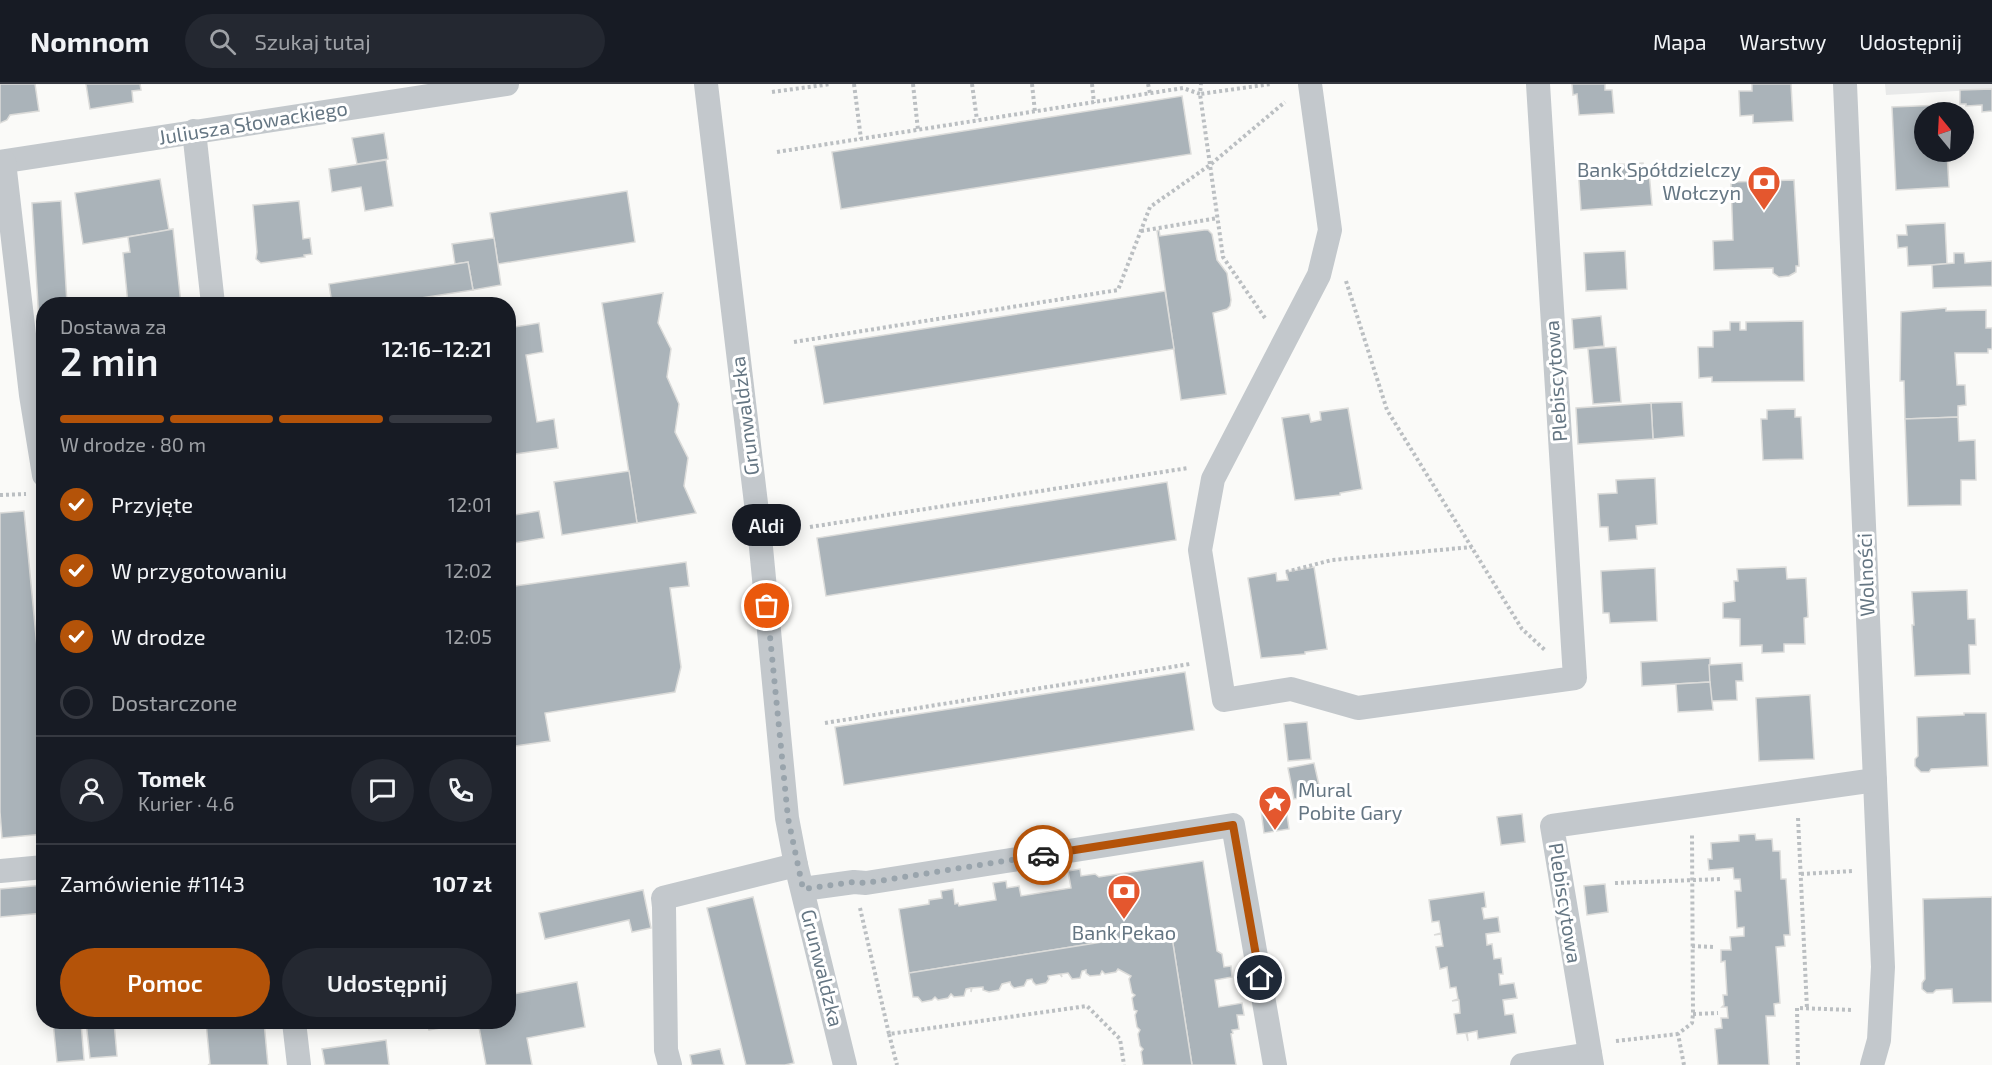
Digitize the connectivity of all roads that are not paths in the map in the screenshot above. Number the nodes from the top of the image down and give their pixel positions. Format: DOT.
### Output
graph roads {
  1 [pos="507,84"];
  2 [pos="706,84"];
  3 [pos="1538,84"];
  4 [pos="1845,84"];
  5 [pos="1301,90"];
  6 [pos="194,132"];
  7 [pos="2,162"];
  8 [pos="212,297"];
  9 [pos="36,451"];
  10 [pos="1875,780"];
  11 [pos="796,865"];
  12 [pos="36,868"];
  13 [pos="0,871"];
  14 [pos="803,889"];
  15 [pos="295,1029"];
  16 [pos="1590,1054"];
  17 [pos="299,1065"];
  18 [pos="670,1065"];
  19 [pos="845,1065"];
  20 [pos="1275,1065"];
  21 [pos="1522,1065"];
  22 [pos="1872,1065"];
  1 -- 6 [label="street, Juliusza Słowackiego"];
  2 -- 11 [label="street, Grunwaldzka"];
  3 -- 5 [label="street, Plebiscytowa"];
  4 -- 10 [label="street, Wolności"];
  6 -- 7 [label="street, Juliusza Słowackiego"];
  6 -- 8 [label="street"];
  7 -- 9 [label="street"];
  10 -- 16 [label="street, Plebiscytowa"];
  10 -- 22 [label="street, Wolności"];
  11 -- 14 [label="street, Grunwaldzka"];
  11 -- 18 [label="street"];
  12 -- 13 [label="street"];
  14 -- 19 [label="street, Grunwaldzka"];
  14 -- 20 [label="street"];
  15 -- 17 [label="street"];
  16 -- 21 [label="street"];
}
